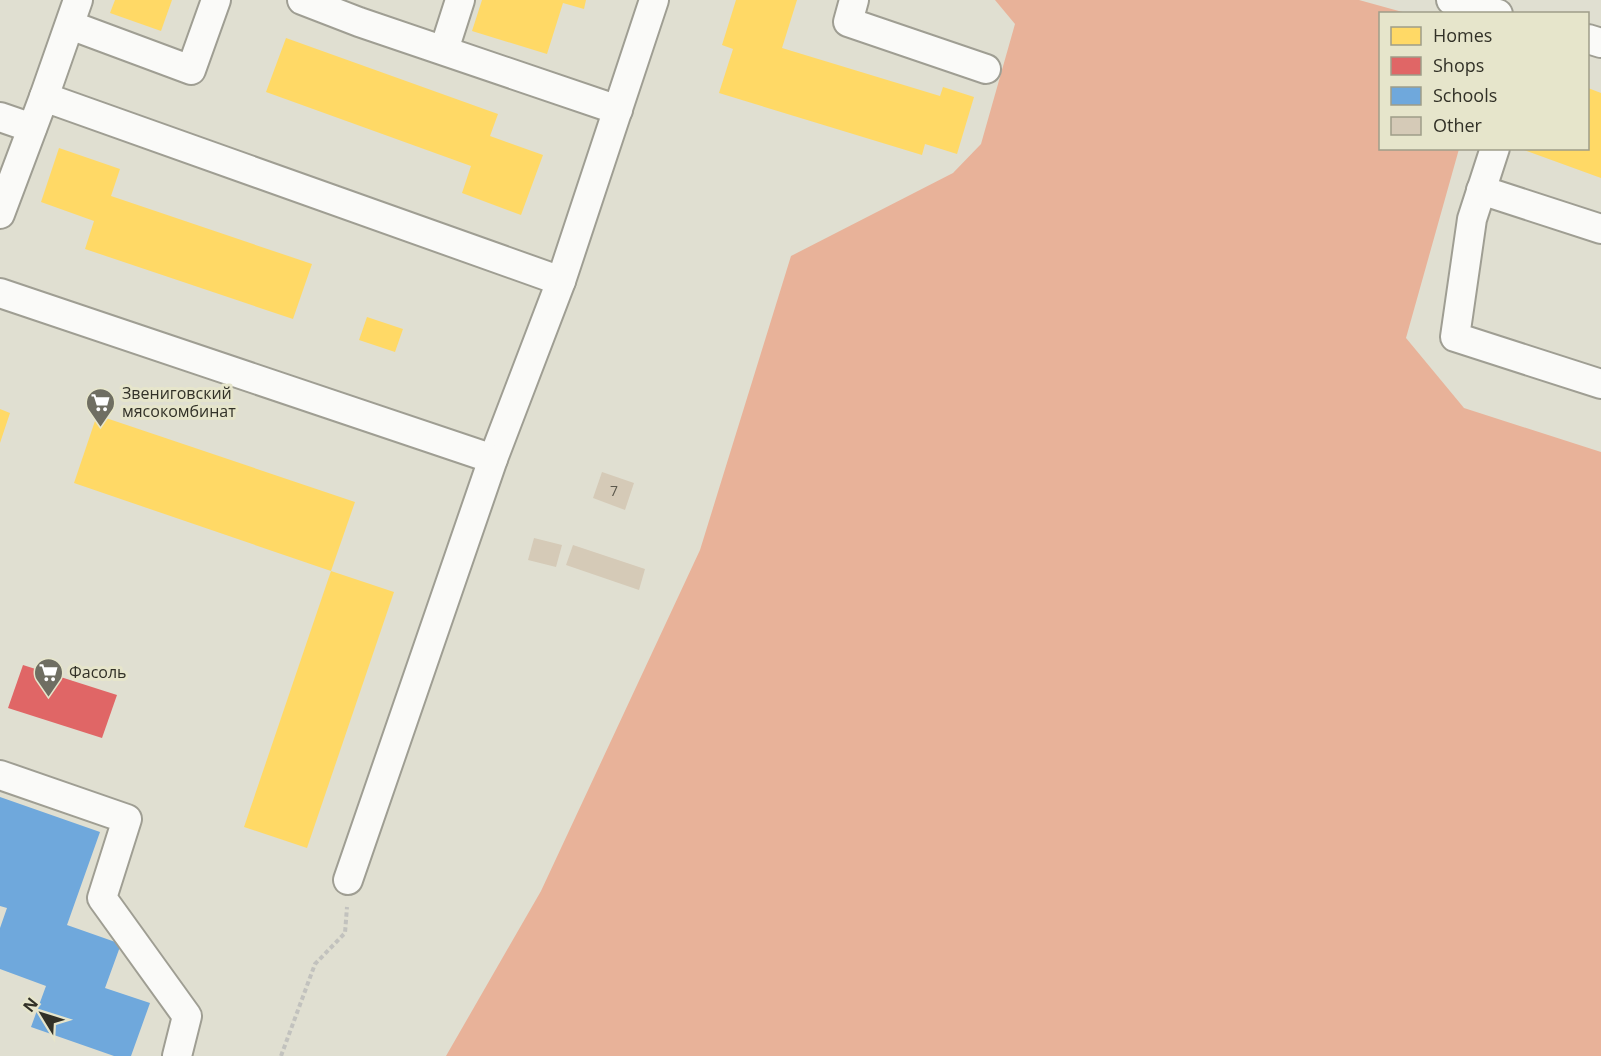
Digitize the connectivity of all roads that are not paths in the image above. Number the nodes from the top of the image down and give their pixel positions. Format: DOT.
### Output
graph roads {
  1 [pos="216,0"];
  2 [pos="302,0"];
  3 [pos="460,0"];
  4 [pos="654,0"];
  5 [pos="854,0"];
  6 [pos="1451,0"];
  7 [pos="363,11"];
  8 [pos="74,12"];
  9 [pos="1491,12"];
  10 [pos="444,50"];
  11 [pos="986,69"];
  12 [pos="44,97"];
  13 [pos="618,110"];
  14 [pos="0,117"];
  15 [pos="32,128"];
  16 [pos="1494,150"];
  17 [pos="1481,190"];
  18 [pos="0,214"];
  19 [pos="1601,230"];
  20 [pos="561,281"];
  21 [pos="0,293"];
  22 [pos="1601,384"];
  23 [pos="493,459"];
  24 [pos="0,775"];
  25 [pos="348,880"];
  26 [pos="177,1056"];
  1 -- 8 [label="street"];
  2 -- 7 [label="street"];
  3 -- 10 [label="street"];
  4 -- 13 [label="street"];
  5 -- 11 [label="street"];
  6 -- 9 [label="street"];
  7 -- 10 [label="street"];
  8 -- 12 [label="street"];
  10 -- 13 [label="street"];
  12 -- 15 [label="street"];
  12 -- 20 [label="street"];
  13 -- 20 [label="street"];
  14 -- 15 [label="street"];
  15 -- 18 [label="street"];
  16 -- 17 [label="street"];
  17 -- 19 [label="street"];
  17 -- 22 [label="street"];
  20 -- 23 [label="street"];
  21 -- 23 [label="street"];
  23 -- 25 [label="street"];
  24 -- 26 [label="street"];
}
